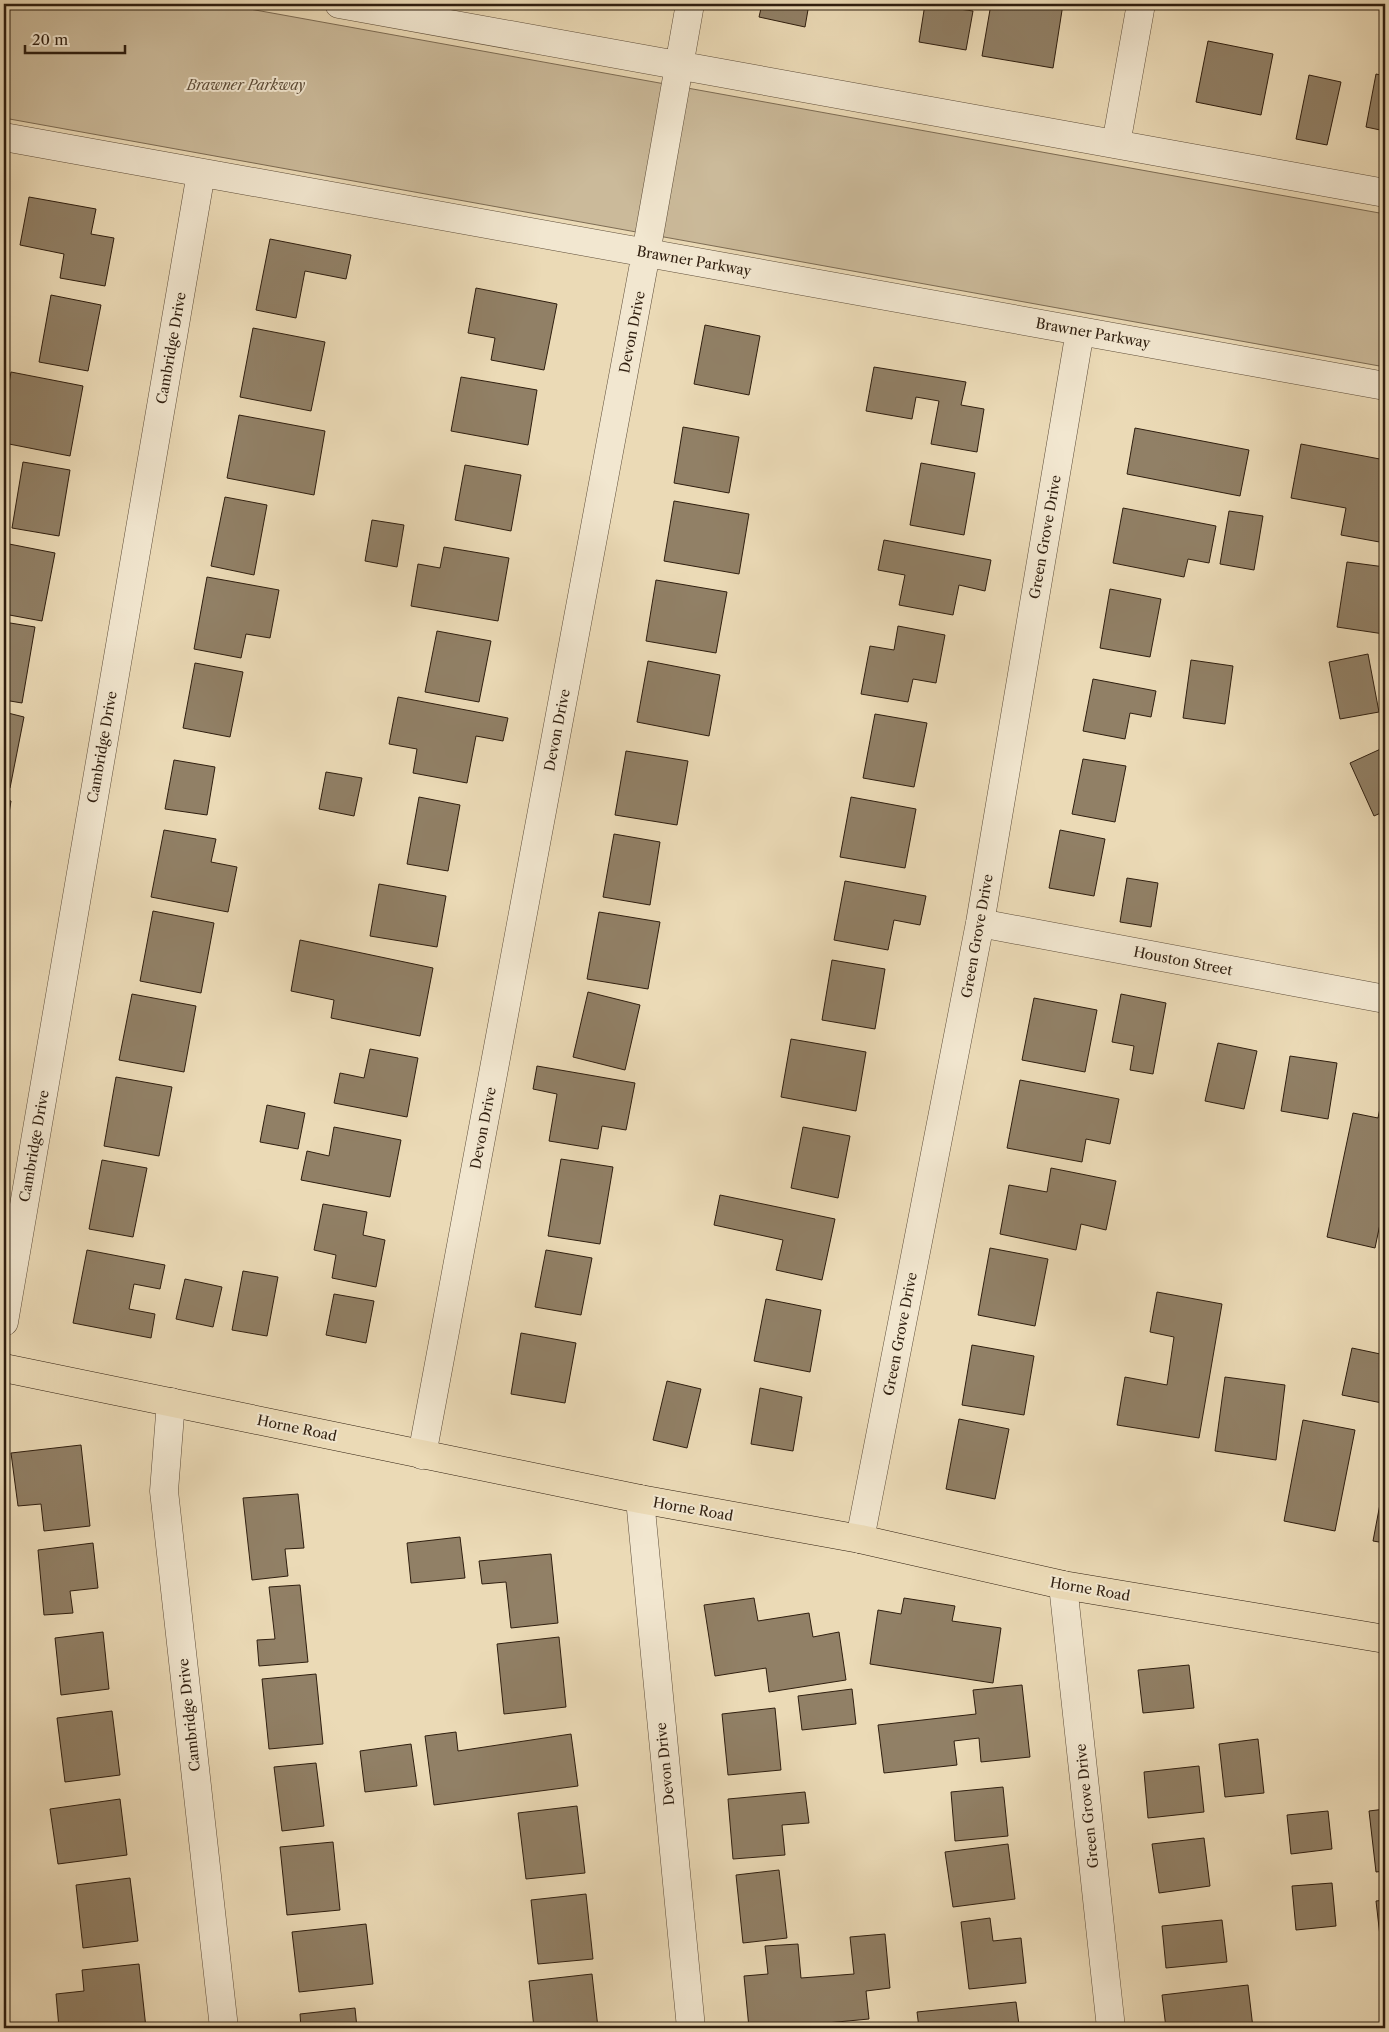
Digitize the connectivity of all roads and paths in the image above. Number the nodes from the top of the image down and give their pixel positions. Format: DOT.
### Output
graph roads {
  1 [pos="339,4"];
  2 [pos="690,4"];
  3 [pos="1140,4"];
  4 [pos="678,65"];
  5 [pos="4,137"];
  6 [pos="1116,144"];
  7 [pos="201,173"];
  8 [pos="1385,193"];
  9 [pos="646,253"];
  10 [pos="1080,331"];
  11 [pos="1385,386"];
  12 [pos="980,923"];
  13 [pos="1385,999"];
  14 [pos="4,1322"];
  15 [pos="4,1368"];
  16 [pos="171,1402"];
  17 [pos="422,1455"];
  18 [pos="640,1499"];
  19 [pos="860,1539"];
  20 [pos="1063,1585"];
  21 [pos="1385,1639"];
  22 [pos="224,2028"];
  23 [pos="691,2028"];
  24 [pos="1111,2028"];
  1 -- 4 [label="street"];
  2 -- 4 [label="street, Devon Drive"];
  3 -- 6 [label="street"];
  4 -- 6 [label="street"];
  4 -- 9 [label="street, Devon Drive"];
  5 -- 7 [label="street, Brawner Parkway"];
  6 -- 8 [label="street"];
  7 -- 9 [label="street, Brawner Parkway"];
  7 -- 14 [label="street, Cambridge Drive"];
  9 -- 10 [label="street, Brawner Parkway"];
  9 -- 17 [label="street, Devon Drive"];
  10 -- 11 [label="street, Brawner Parkway"];
  10 -- 12 [label="street, Green Grove Drive"];
  12 -- 13 [label="street, Houston Street"];
  12 -- 19 [label="street, Green Grove Drive"];
  15 -- 16 [label="main road, Horne Road"];
  16 -- 17 [label="main road, Horne Road"];
  16 -- 22 [label="street, Cambridge Drive"];
  17 -- 18 [label="main road, Horne Road"];
  18 -- 19 [label="main road, Horne Road"];
  18 -- 23 [label="street, Devon Drive"];
  19 -- 20 [label="main road, Horne Road"];
  20 -- 21 [label="main road, Horne Road"];
  20 -- 24 [label="street, Green Grove Drive"];
}
